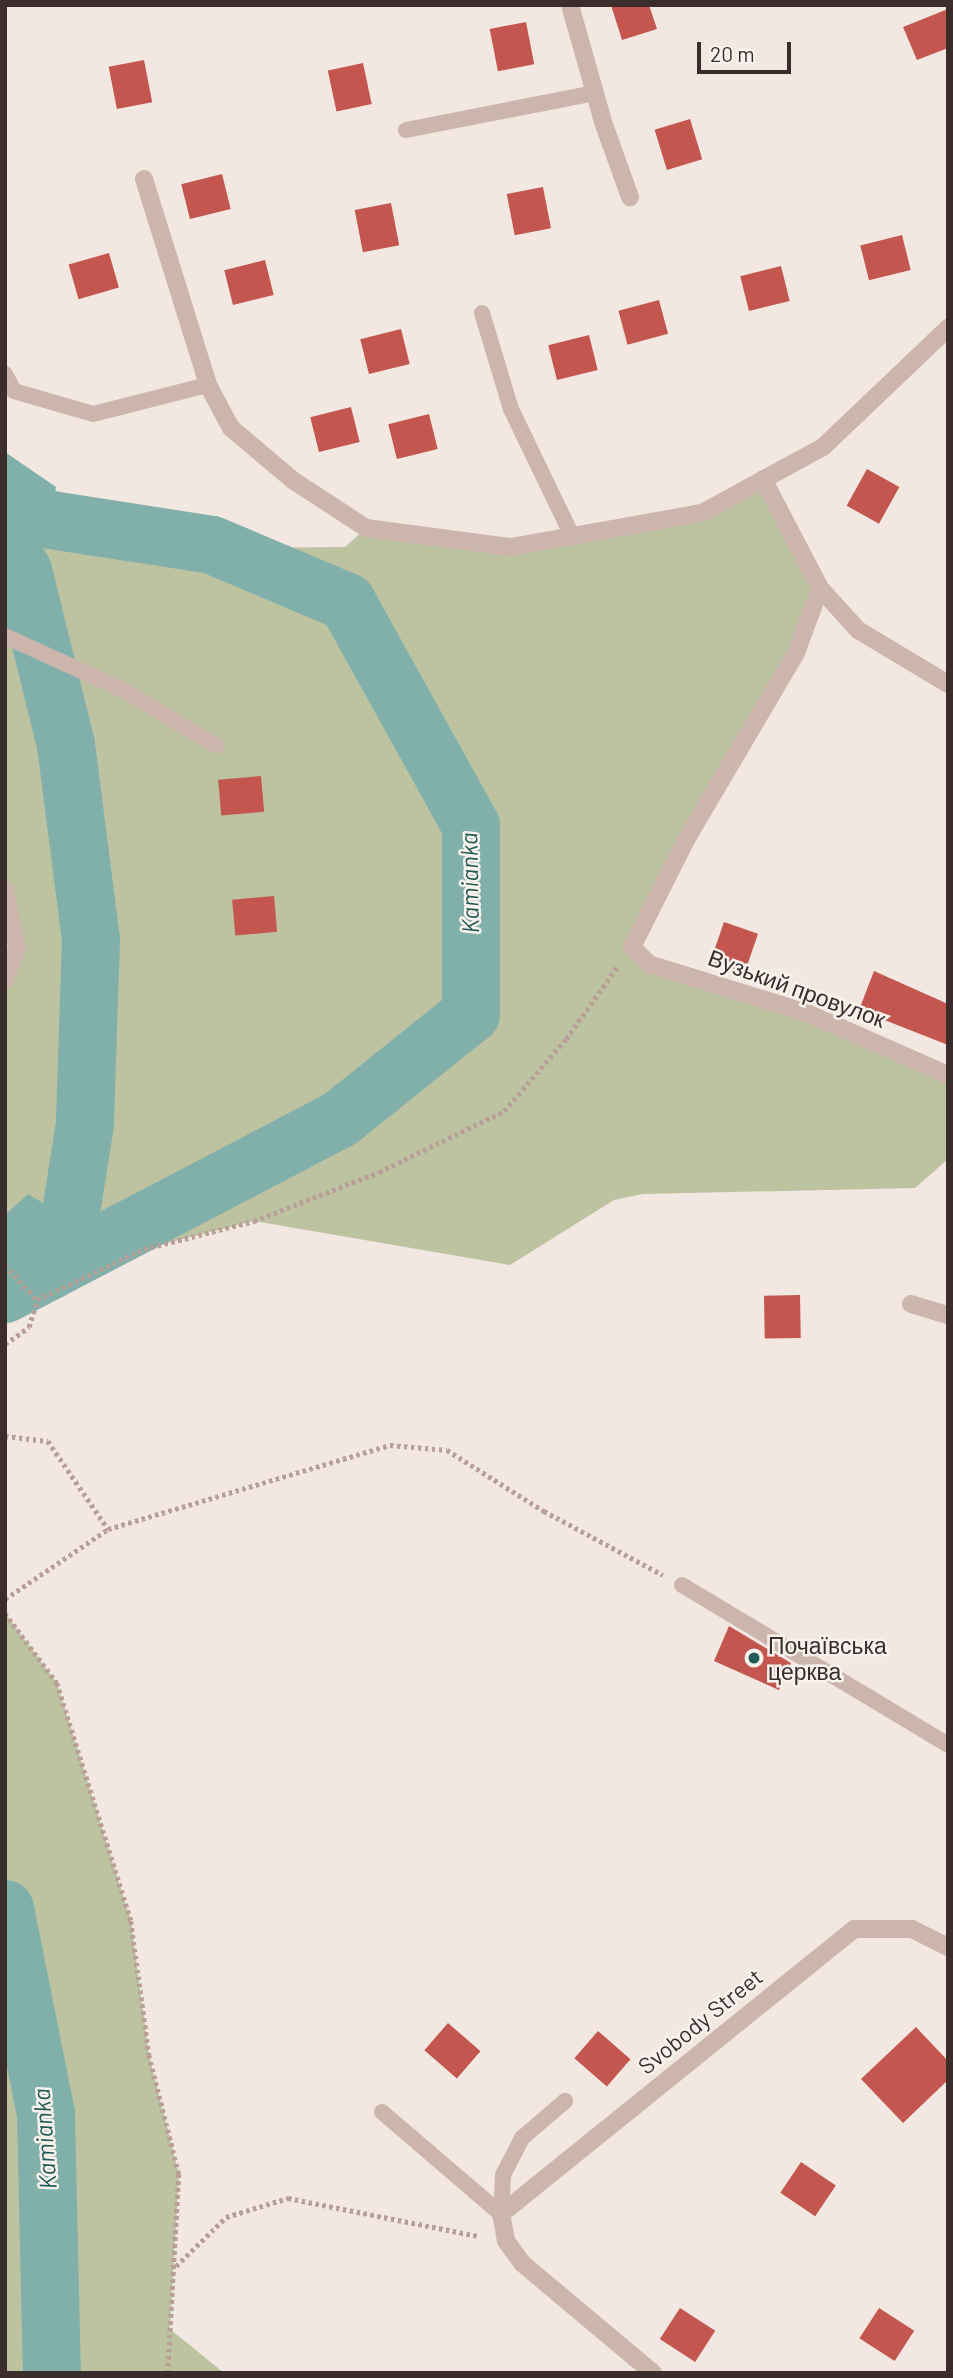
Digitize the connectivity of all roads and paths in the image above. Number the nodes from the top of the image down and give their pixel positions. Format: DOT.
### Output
graph roads {
  1 [pos="570,5"];
  2 [pos="595,93"];
  3 [pos="406,130"];
  4 [pos="144,179"];
  5 [pos="630,197"];
  6 [pos="482,313"];
  7 [pos="948,328"];
  8 [pos="5,374"];
  9 [pos="208,385"];
  10 [pos="763,480"];
  11 [pos="572,536"];
  12 [pos="820,588"];
  13 [pos="5,636"];
  14 [pos="948,684"];
  15 [pos="217,746"];
  16 [pos="5,890"];
  17 [pos="632,947"];
  18 [pos="5,980"];
  19 [pos="948,1075"];
  20 [pos="5,1265"];
  21 [pos="37,1300"];
  22 [pos="911,1304"];
  23 [pos="948,1315"];
  24 [pos="5,1344"];
  25 [pos="5,1436"];
  26 [pos="107,1529"];
  27 [pos="682,1585"];
  28 [pos="5,1599"];
  29 [pos="5,1613"];
  30 [pos="948,1745"];
  31 [pos="948,1947"];
  32 [pos="565,2101"];
  33 [pos="382,2112"];
  34 [pos="501,2214"];
  35 [pos="506,2241"];
  36 [pos="175,2267"];
  37 [pos="168,2373"];
  38 [pos="653,2373"];
  1 -- 2 [label="street"];
  2 -- 3 [label="lane"];
  2 -- 5 [label="street"];
  4 -- 9 [label="street"];
  6 -- 11 [label="lane"];
  7 -- 10 [label="street"];
  8 -- 9 [label="lane"];
  9 -- 11 [label="street"];
  10 -- 11 [label="street"];
  10 -- 12 [label="street"];
  12 -- 14 [label="street"];
  12 -- 17 [label="street"];
  13 -- 15 [label="lane"];
  16 -- 18 [label="street"];
  17 -- 19 [label="street, Вузький провулок"];
  17 -- 21 [label="path"];
  20 -- 21 [label="path"];
  21 -- 24 [label="path"];
  22 -- 23 [label="street"];
  25 -- 26 [label="path"];
  26 -- 27 [label="path"];
  26 -- 28 [label="path"];
  27 -- 30 [label="lane"];
  29 -- 36 [label="path"];
  31 -- 34 [label="street, Svobody Street"];
  32 -- 34 [label="lane"];
  33 -- 34 [label="lane"];
  34 -- 35 [label="street"];
  35 -- 36 [label="path"];
  35 -- 38 [label="street"];
  36 -- 37 [label="path"];
}
